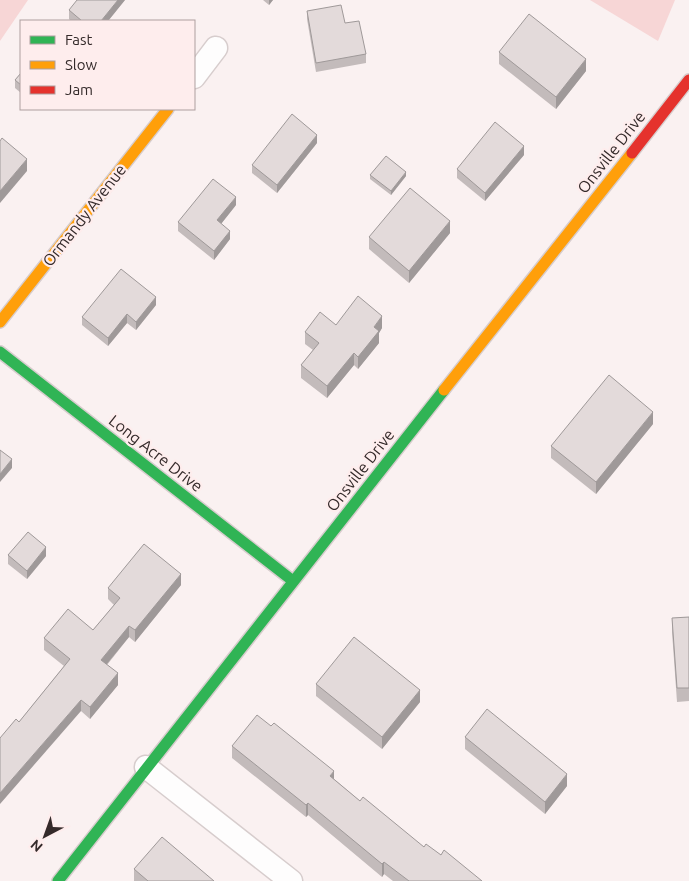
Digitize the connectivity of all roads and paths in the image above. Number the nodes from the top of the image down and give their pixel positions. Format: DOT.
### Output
graph roads {
  1 [pos="216,48"];
  2 [pos="195,76"];
  3 [pos="689,80"];
  4 [pos="167,110"];
  5 [pos="0,322"];
  6 [pos="0,352"];
  7 [pos="293,580"];
  8 [pos="146,768"];
  9 [pos="58,881"];
  10 [pos="291,881"];
  1 -- 2 [label="street"];
  3 -- 7 [label="street, Onsville Drive"];
  4 -- 5 [label="street, Ormandy Avenue"];
  6 -- 7 [label="street, Long Acre Drive"];
  7 -- 8 [label="street, Onsville Drive"];
  8 -- 9 [label="street, Onsville Drive"];
  8 -- 10 [label="street"];
}
